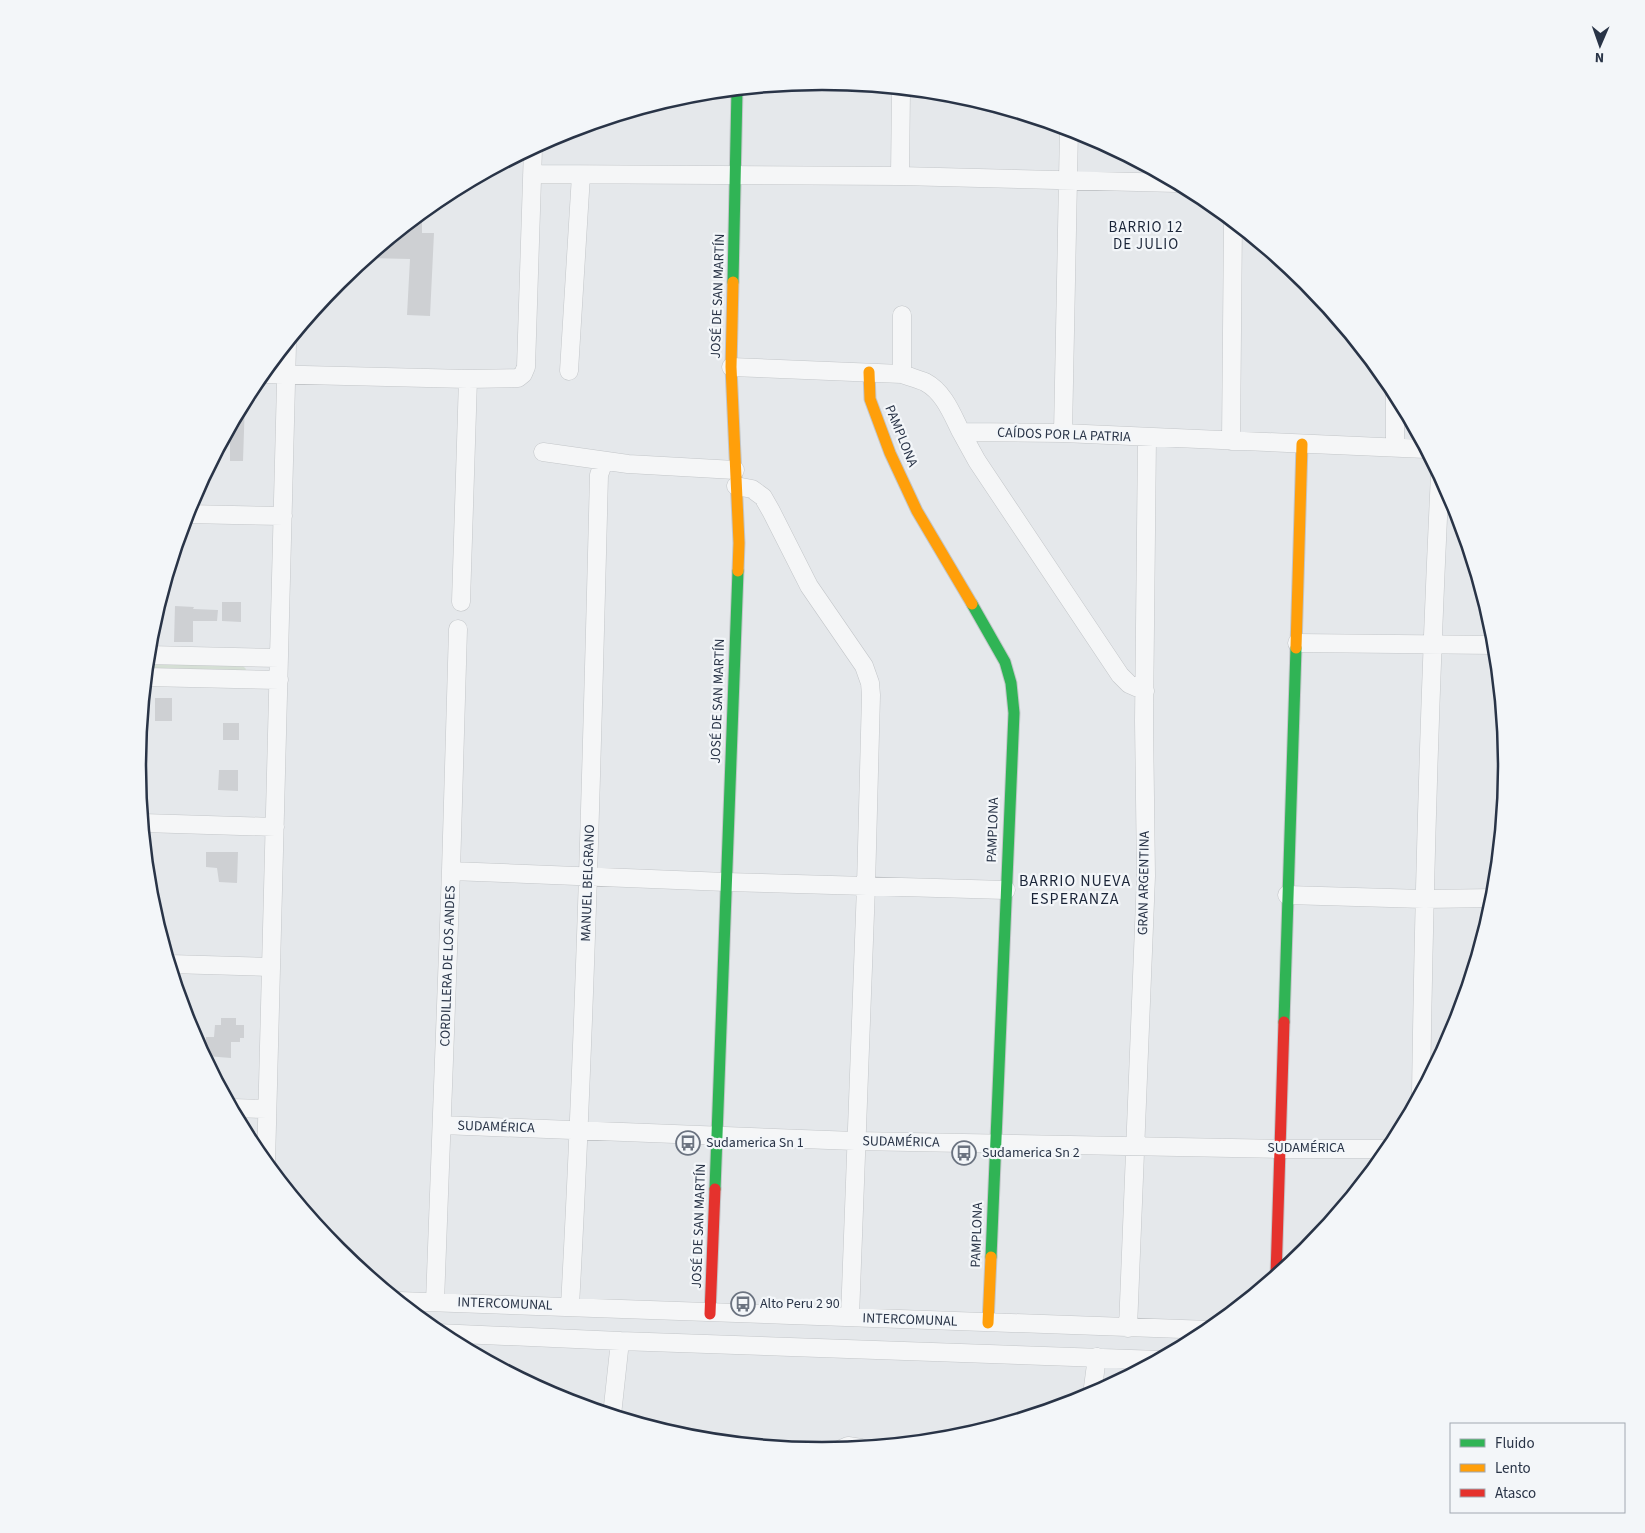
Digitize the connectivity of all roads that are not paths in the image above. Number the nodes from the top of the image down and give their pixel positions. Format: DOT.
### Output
graph roads {
  1 [pos="901,95"];
  2 [pos="737,96"];
  3 [pos="1069,137"];
  4 [pos="533,155"];
  5 [pos="532,174"];
  6 [pos="581,175"];
  7 [pos="736,176"];
  8 [pos="900,176"];
  9 [pos="1068,179"];
  10 [pos="1163,183"];
  11 [pos="1233,229"];
  12 [pos="902,315"];
  13 [pos="287,354"];
  14 [pos="731,367"];
  15 [pos="569,371"];
  16 [pos="869,372"];
  17 [pos="272,374"];
  18 [pos="286,374"];
  19 [pos="902,374"];
  20 [pos="468,379"];
  21 [pos="1395,407"];
  22 [pos="961,432"];
  23 [pos="1063,433"];
  24 [pos="1147,437"];
  25 [pos="1230,440"];
  26 [pos="1302,444"];
  27 [pos="1395,447"];
  28 [pos="1419,449"];
  29 [pos="543,452"];
  30 [pos="604,461"];
  31 [pos="736,478"];
  32 [pos="1439,489"];
  33 [pos="195,514"];
  34 [pos="283,516"];
  35 [pos="461,602"];
  36 [pos="458,629"];
  37 [pos="1297,643"];
  38 [pos="1431,644"];
  39 [pos="1488,645"];
  40 [pos="156,655"];
  41 [pos="279,658"];
  42 [pos="152,677"];
  43 [pos="278,680"];
  44 [pos="1145,691"];
  45 [pos="148,823"];
  46 [pos="275,827"];
  47 [pos="451,871"];
  48 [pos="589,876"];
  49 [pos="726,882"];
  50 [pos="866,886"];
  51 [pos="1006,890"];
  52 [pos="1288,896"];
  53 [pos="1486,898"];
  54 [pos="1424,899"];
  55 [pos="176,964"];
  56 [pos="271,966"];
  57 [pos="1421,1080"];
  58 [pos="239,1108"];
  59 [pos="267,1109"];
  60 [pos="442,1125"];
  61 [pos="580,1130"];
  62 [pos="717,1136"];
  63 [pos="855,1141"];
  64 [pos="995,1143"];
  65 [pos="1136,1145"];
  66 [pos="1280,1149"];
  67 [pos="1380,1149"];
  68 [pos="266,1151"];
  69 [pos="1276,1268"];
  70 [pos="409,1301"];
  71 [pos="435,1302"];
  72 [pos="570,1306"];
  73 [pos="710,1314"];
  74 [pos="850,1317"];
  75 [pos="988,1323"];
  76 [pos="1128,1328"];
  77 [pos="1197,1330"];
  78 [pos="453,1333"];
  79 [pos="620,1341"];
  80 [pos="1096,1357"];
  81 [pos="1132,1367"];
  82 [pos="1093,1386"];
  83 [pos="613,1409"];
  1 -- 8 [label="street"];
  2 -- 7 [label="street, JOSÉ DE SAN MARTÍN"];
  3 -- 9 [label="street"];
  4 -- 5 [label="street"];
  5 -- 6 [label="street"];
  5 -- 20 [label="street"];
  6 -- 7 [label="street"];
  6 -- 15 [label="street"];
  7 -- 8 [label="street"];
  7 -- 14 [label="street, JOSÉ DE SAN MARTÍN"];
  8 -- 9 [label="street"];
  9 -- 10 [label="street"];
  9 -- 23 [label="street"];
  11 -- 25 [label="street"];
  12 -- 19 [label="street"];
  13 -- 18 [label="street"];
  14 -- 16 [label="street"];
  14 -- 31 [label="street, JOSÉ DE SAN MARTÍN"];
  16 -- 19 [label="street"];
  16 -- 51 [label="street, PAMPLONA"];
  17 -- 18 [label="street"];
  18 -- 20 [label="street"];
  18 -- 34 [label="street"];
  19 -- 22 [label="street"];
  20 -- 35 [label="street"];
  21 -- 27 [label="street"];
  22 -- 23 [label="street, CAÍDOS POR LA PATRIA"];
  22 -- 44 [label="street"];
  23 -- 24 [label="street, CAÍDOS POR LA PATRIA"];
  24 -- 25 [label="street, CAÍDOS POR LA PATRIA"];
  24 -- 44 [label="street, GRAN ARGENTINA"];
  25 -- 26 [label="street, CAÍDOS POR LA PATRIA"];
  26 -- 27 [label="street, CAÍDOS POR LA PATRIA"];
  26 -- 37 [label="street"];
  27 -- 28 [label="street, CAÍDOS POR LA PATRIA"];
  29 -- 30 [label="street"];
  30 -- 31 [label="street"];
  30 -- 48 [label="street, MANUEL BELGRANO"];
  31 -- 49 [label="street, JOSÉ DE SAN MARTÍN"];
  31 -- 50 [label="street"];
  32 -- 38 [label="street"];
  33 -- 34 [label="street"];
  34 -- 41 [label="street"];
  36 -- 47 [label="street, CORDILLERA DE LOS ANDES"];
  37 -- 38 [label="street"];
  37 -- 52 [label="street"];
  38 -- 39 [label="street"];
  38 -- 54 [label="street"];
  40 -- 41 [label="street"];
  41 -- 43 [label="street"];
  42 -- 43 [label="street"];
  43 -- 46 [label="street"];
  44 -- 65 [label="street, GRAN ARGENTINA"];
  45 -- 46 [label="street"];
  46 -- 56 [label="street"];
  47 -- 48 [label="street"];
  47 -- 60 [label="street, CORDILLERA DE LOS ANDES"];
  48 -- 49 [label="street"];
  48 -- 61 [label="street, MANUEL BELGRANO"];
  49 -- 50 [label="street"];
  49 -- 62 [label="street, JOSÉ DE SAN MARTÍN"];
  50 -- 51 [label="street"];
  50 -- 63 [label="street"];
  51 -- 64 [label="street, PAMPLONA"];
  52 -- 54 [label="street"];
  52 -- 66 [label="street"];
  53 -- 54 [label="street"];
  54 -- 57 [label="street"];
  55 -- 56 [label="street"];
  56 -- 59 [label="street"];
  58 -- 59 [label="street"];
  59 -- 68 [label="street"];
  60 -- 61 [label="street, SUDAMÉRICA"];
  60 -- 71 [label="street, CORDILLERA DE LOS ANDES"];
  61 -- 62 [label="street, SUDAMÉRICA"];
  61 -- 72 [label="street, MANUEL BELGRANO"];
  62 -- 63 [label="street, SUDAMÉRICA"];
  62 -- 73 [label="street, JOSÉ DE SAN MARTÍN"];
  63 -- 64 [label="street, SUDAMÉRICA"];
  63 -- 74 [label="street"];
  64 -- 65 [label="street, SUDAMÉRICA"];
  64 -- 75 [label="street, PAMPLONA"];
  65 -- 66 [label="street, SUDAMÉRICA"];
  65 -- 76 [label="street, GRAN ARGENTINA"];
  66 -- 67 [label="street, SUDAMÉRICA"];
  66 -- 69 [label="street"];
  70 -- 71 [label="street, INTERCOMUNAL"];
  71 -- 72 [label="street, INTERCOMUNAL"];
  72 -- 73 [label="street, INTERCOMUNAL"];
  73 -- 74 [label="street, INTERCOMUNAL"];
  74 -- 75 [label="street, INTERCOMUNAL"];
  75 -- 76 [label="street, INTERCOMUNAL"];
  76 -- 77 [label="street, INTERCOMUNAL"];
  78 -- 79 [label="street"];
  79 -- 80 [label="street"];
  79 -- 83 [label="street"];
  80 -- 81 [label="street"];
  80 -- 82 [label="street"];
}
